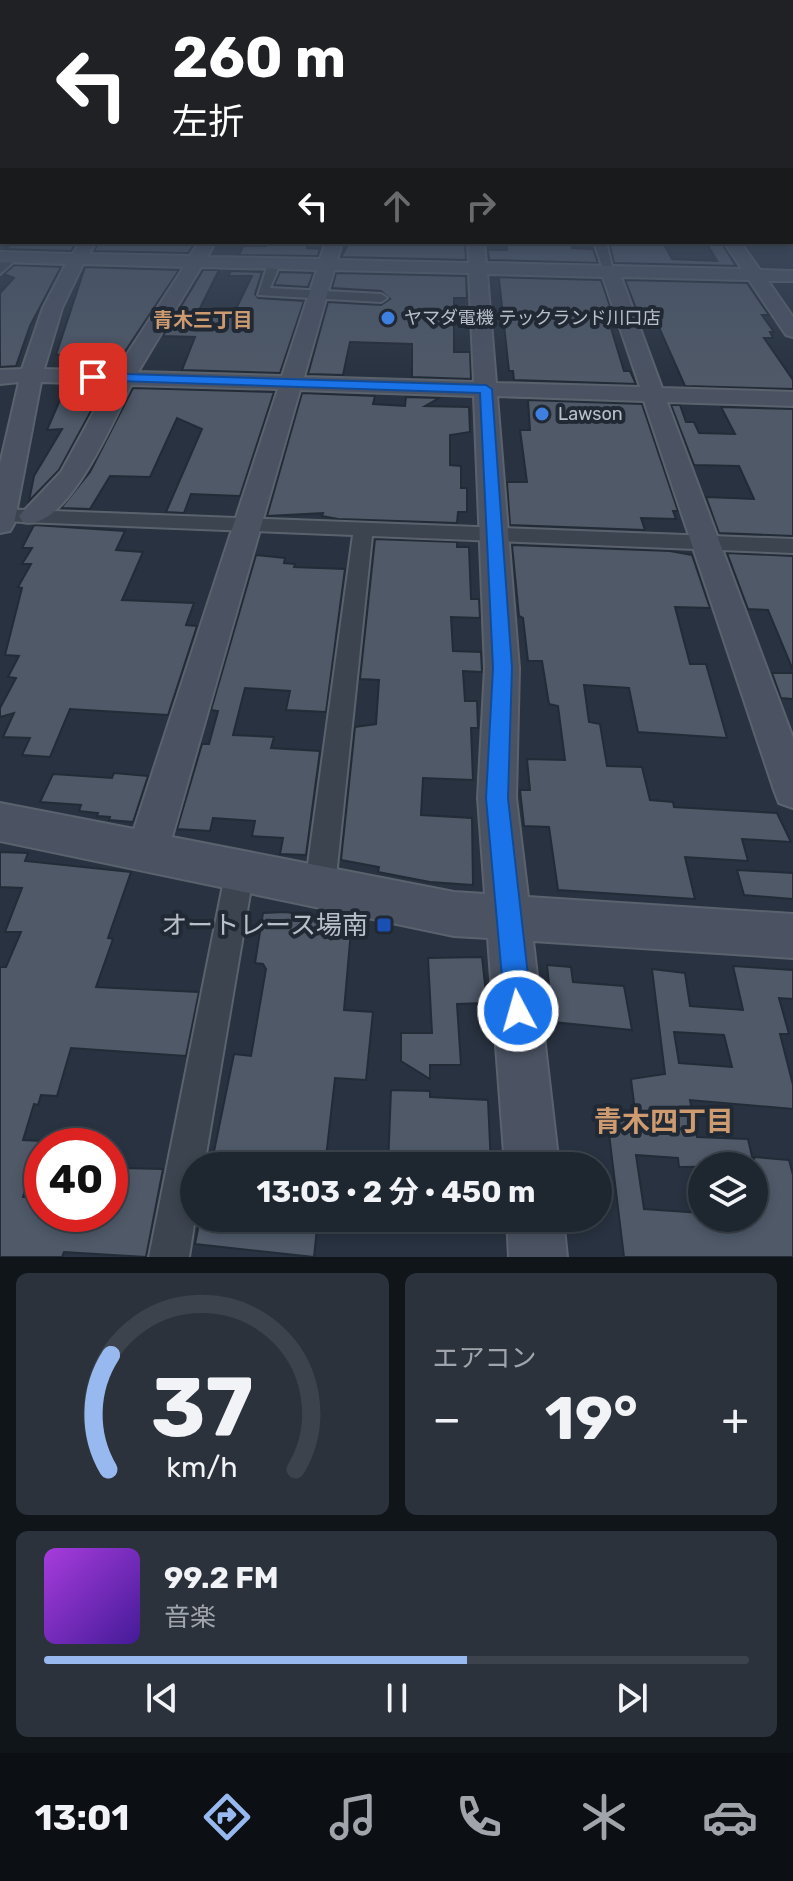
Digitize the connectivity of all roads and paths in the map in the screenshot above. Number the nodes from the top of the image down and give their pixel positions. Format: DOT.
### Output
graph roads {
  1 [pos="78,259"];
  2 [pos="164,259"];
  3 [pos="197,259"];
  4 [pos="304,259"];
  5 [pos="329,259"];
  6 [pos="477,259"];
  7 [pos="506,259"];
  8 [pos="606,259"];
  9 [pos="743,259"];
  10 [pos="195,262"];
  11 [pos="274,264"];
  12 [pos="610,272"];
  13 [pos="754,275"];
  14 [pos="793,276"];
  15 [pos="318,295"];
  16 [pos="381,298"];
  17 [pos="793,331"];
  18 [pos="32,375"];
  19 [pos="0,377"];
  20 [pos="123,378"];
  21 [pos="291,383"];
  22 [pos="486,389"];
  23 [pos="652,395"];
  24 [pos="793,399"];
  25 [pos="33,516"];
  26 [pos="1,518"];
  27 [pos="245,526"];
  28 [pos="363,530"];
  29 [pos="493,536"];
  30 [pos="705,543"];
  31 [pos="793,546"];
  32 [pos="793,790"];
  33 [pos="0,822"];
  34 [pos="148,850"];
  35 [pos="240,870"];
  36 [pos="320,886"];
  37 [pos="509,919"];
  38 [pos="793,936"];
  39 [pos="531,1152"];
  40 [pos="536,1232"];
  41 [pos="169,1257"];
  42 [pos="538,1257"];
  1 -- 18 [label="street"];
  2 -- 10 [label="street"];
  3 -- 10 [label="street"];
  4 -- 11 [label="street"];
  5 -- 15 [label="street"];
  6 -- 22 [label="street"];
  7 -- 12 [label="street"];
  8 -- 12 [label="street"];
  9 -- 13 [label="street"];
  10 -- 11 [label="street"];
  10 -- 20 [label="street"];
  11 -- 15 [label="street"];
  12 -- 13 [label="street"];
  12 -- 23 [label="street"];
  13 -- 14 [label="street"];
  13 -- 17 [label="street"];
  15 -- 16 [label="street"];
  15 -- 21 [label="street"];
  18 -- 19 [label="street"];
  18 -- 20 [label="street"];
  18 -- 26 [label="street"];
  20 -- 21 [label="street"];
  20 -- 25 [label="street"];
  21 -- 22 [label="street"];
  21 -- 27 [label="street"];
  22 -- 23 [label="street"];
  22 -- 29 [label="street"];
  23 -- 24 [label="street"];
  23 -- 30 [label="street"];
  25 -- 26 [label="street"];
  25 -- 27 [label="street"];
  27 -- 28 [label="street"];
  27 -- 34 [label="street"];
  28 -- 29 [label="street"];
  28 -- 36 [label="street"];
  29 -- 30 [label="street"];
  29 -- 37 [label="street"];
  30 -- 31 [label="street"];
  30 -- 32 [label="street"];
  33 -- 34 [label="street"];
  34 -- 35 [label="street"];
  35 -- 36 [label="street"];
  35 -- 41 [label="street"];
  36 -- 37 [label="street"];
  37 -- 38 [label="street"];
  37 -- 39 [label="street"];
  40 -- 42 [label="street"];
}
